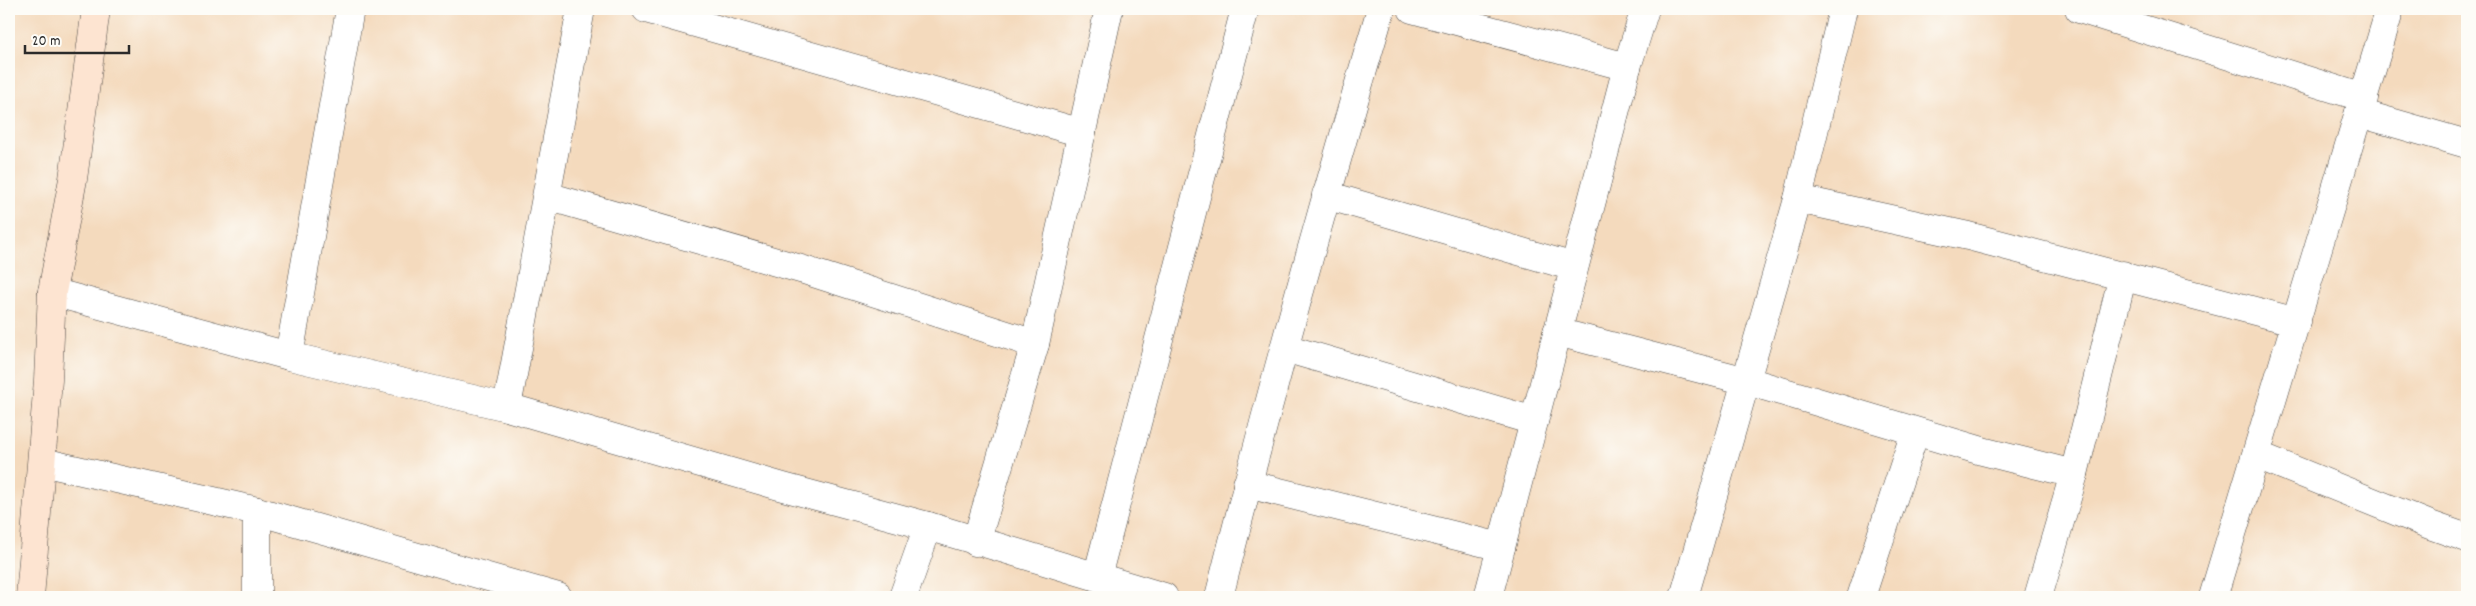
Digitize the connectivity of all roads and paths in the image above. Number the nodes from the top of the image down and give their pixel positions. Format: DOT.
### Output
graph roads {
  1 [pos="96,9"];
  2 [pos="350,9"];
  3 [pos="581,9"];
  4 [pos="646,9"];
  5 [pos="1109,9"];
  6 [pos="1245,9"];
  7 [pos="1381,9"];
  8 [pos="1412,9"];
  9 [pos="1644,9"];
  10 [pos="1843,9"];
  11 [pos="2079,9"];
  12 [pos="2390,9"];
  13 [pos="1627,67"];
  14 [pos="2361,106"];
  15 [pos="1082,133"];
  16 [pos="2467,144"];
  17 [pos="1326,195"];
  18 [pos="547,196"];
  19 [pos="1798,199"];
  20 [pos="1574,267"];
  21 [pos="2123,276"];
  22 [pos="52,292"];
  23 [pos="2297,322"];
  24 [pos="1557,332"];
  25 [pos="1035,344"];
  26 [pos="1285,348"];
  27 [pos="290,356"];
  28 [pos="1747,381"];
  29 [pos="507,406"];
  30 [pos="1534,421"];
  31 [pos="1914,432"];
  32 [pos="2257,455"];
  33 [pos="42,462"];
  34 [pos="2074,474"];
  35 [pos="1247,484"];
  36 [pos="257,511"];
  37 [pos="928,526"];
  38 [pos="2467,538"];
  39 [pos="976,542"];
  40 [pos="1501,547"];
  41 [pos="1097,578"];
  42 [pos="520,592"];
  43 [pos="30,597"];
  44 [pos="257,597"];
  45 [pos="558,597"];
  46 [pos="903,597"];
  47 [pos="1164,597"];
  48 [pos="1219,597"];
  49 [pos="1488,597"];
  50 [pos="1684,597"];
  51 [pos="1861,597"];
  52 [pos="2038,597"];
  53 [pos="2213,597"];
  1 -- 22 [label="street"];
  2 -- 27 [label="street"];
  3 -- 18 [label="street"];
  4 -- 15 [label="street"];
  5 -- 15 [label="street"];
  6 -- 41 [label="street"];
  7 -- 17 [label="street"];
  8 -- 13 [label="street"];
  9 -- 13 [label="street"];
  10 -- 19 [label="street"];
  11 -- 14 [label="street"];
  12 -- 14 [label="street"];
  13 -- 20 [label="street"];
  14 -- 16 [label="street"];
  14 -- 23 [label="street"];
  15 -- 25 [label="street"];
  17 -- 20 [label="street"];
  17 -- 26 [label="street"];
  18 -- 25 [label="street"];
  18 -- 29 [label="street"];
  19 -- 21 [label="street"];
  19 -- 28 [label="street"];
  20 -- 24 [label="street"];
  21 -- 23 [label="street"];
  21 -- 34 [label="street"];
  22 -- 27 [label="street"];
  22 -- 33 [label="street"];
  23 -- 32 [label="street"];
  24 -- 28 [label="street"];
  24 -- 30 [label="street"];
  25 -- 39 [label="street"];
  26 -- 30 [label="street"];
  26 -- 35 [label="street"];
  27 -- 29 [label="street"];
  28 -- 31 [label="street"];
  28 -- 50 [label="street"];
  29 -- 37 [label="street"];
  30 -- 40 [label="street"];
  31 -- 34 [label="street"];
  31 -- 51 [label="street"];
  32 -- 38 [label="street"];
  32 -- 53 [label="street"];
  33 -- 36 [label="street"];
  33 -- 43 [label="street"];
  34 -- 52 [label="street"];
  35 -- 40 [label="street"];
  35 -- 48 [label="street"];
  36 -- 42 [label="street"];
  36 -- 44 [label="street"];
  37 -- 39 [label="street"];
  37 -- 46 [label="street"];
  39 -- 41 [label="street"];
  40 -- 49 [label="street"];
  41 -- 47 [label="street"];
  42 -- 45 [label="street"];
}
